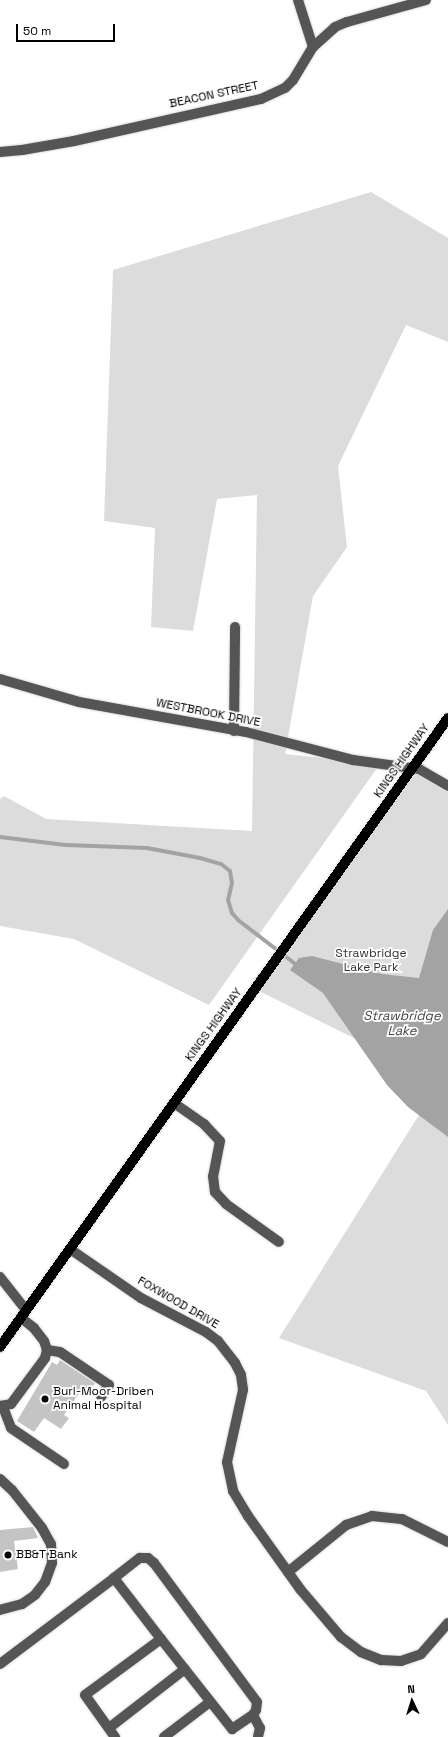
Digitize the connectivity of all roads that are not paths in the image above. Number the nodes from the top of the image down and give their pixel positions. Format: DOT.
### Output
graph roads {
  1 [pos="298,0"];
  2 [pos="426,0"];
  3 [pos="313,47"];
  4 [pos="0,152"];
  5 [pos="235,626"];
  6 [pos="0,679"];
  7 [pos="448,718"];
  8 [pos="234,731"];
  9 [pos="413,768"];
  10 [pos="448,786"];
  11 [pos="174,1103"];
  12 [pos="279,1242"];
  13 [pos="70,1249"];
  14 [pos="0,1277"];
  15 [pos="23,1314"];
  16 [pos="0,1347"];
  17 [pos="47,1350"];
  18 [pos="101,1397"];
  19 [pos="1,1407"];
  20 [pos="64,1464"];
  21 [pos="0,1479"];
  22 [pos="448,1542"];
  23 [pos="288,1572"];
  24 [pos="114,1578"];
  25 [pos="0,1610"];
  26 [pos="448,1623"];
  27 [pos="161,1639"];
  28 [pos="0,1664"];
  29 [pos="185,1669"];
  30 [pos="210,1702"];
  31 [pos="252,1715"];
  32 [pos="109,1728"];
  33 [pos="229,1733"];
  34 [pos="115,1737"];
  35 [pos="164,1737"];
  36 [pos="258,1737"];
  1 -- 3 [label="street"];
  2 -- 3 [label="street, BEACON STREET"];
  3 -- 4 [label="street, BEACON STREET"];
  5 -- 8 [label="street"];
  6 -- 8 [label="street, WESTBROOK DRIVE"];
  7 -- 9 [label="main road, KINGS HIGHWAY"];
  8 -- 9 [label="street, WESTBROOK DRIVE"];
  9 -- 10 [label="street, WESTBROOK DRIVE"];
  9 -- 11 [label="main road, KINGS HIGHWAY"];
  11 -- 12 [label="street"];
  11 -- 13 [label="main road, KINGS HIGHWAY"];
  13 -- 15 [label="main road, KINGS HIGHWAY"];
  13 -- 23 [label="street, FOXWOOD DRIVE"];
  14 -- 15 [label="street"];
  15 -- 16 [label="main road, KINGS HIGHWAY"];
  15 -- 17 [label="street"];
  17 -- 18 [label="street"];
  17 -- 19 [label="street"];
  19 -- 20 [label="street"];
  21 -- 25 [label="street"];
  22 -- 23 [label="street"];
  23 -- 26 [label="street, FOXWOOD DRIVE"];
  24 -- 27 [label="street"];
  24 -- 28 [label="street"];
  24 -- 31 [label="street"];
  27 -- 29 [label="street"];
  27 -- 32 [label="street"];
  29 -- 30 [label="street"];
  29 -- 32 [label="street"];
  30 -- 33 [label="street"];
  30 -- 35 [label="street"];
  31 -- 33 [label="street"];
  31 -- 36 [label="street"];
  32 -- 34 [label="street"];
}
